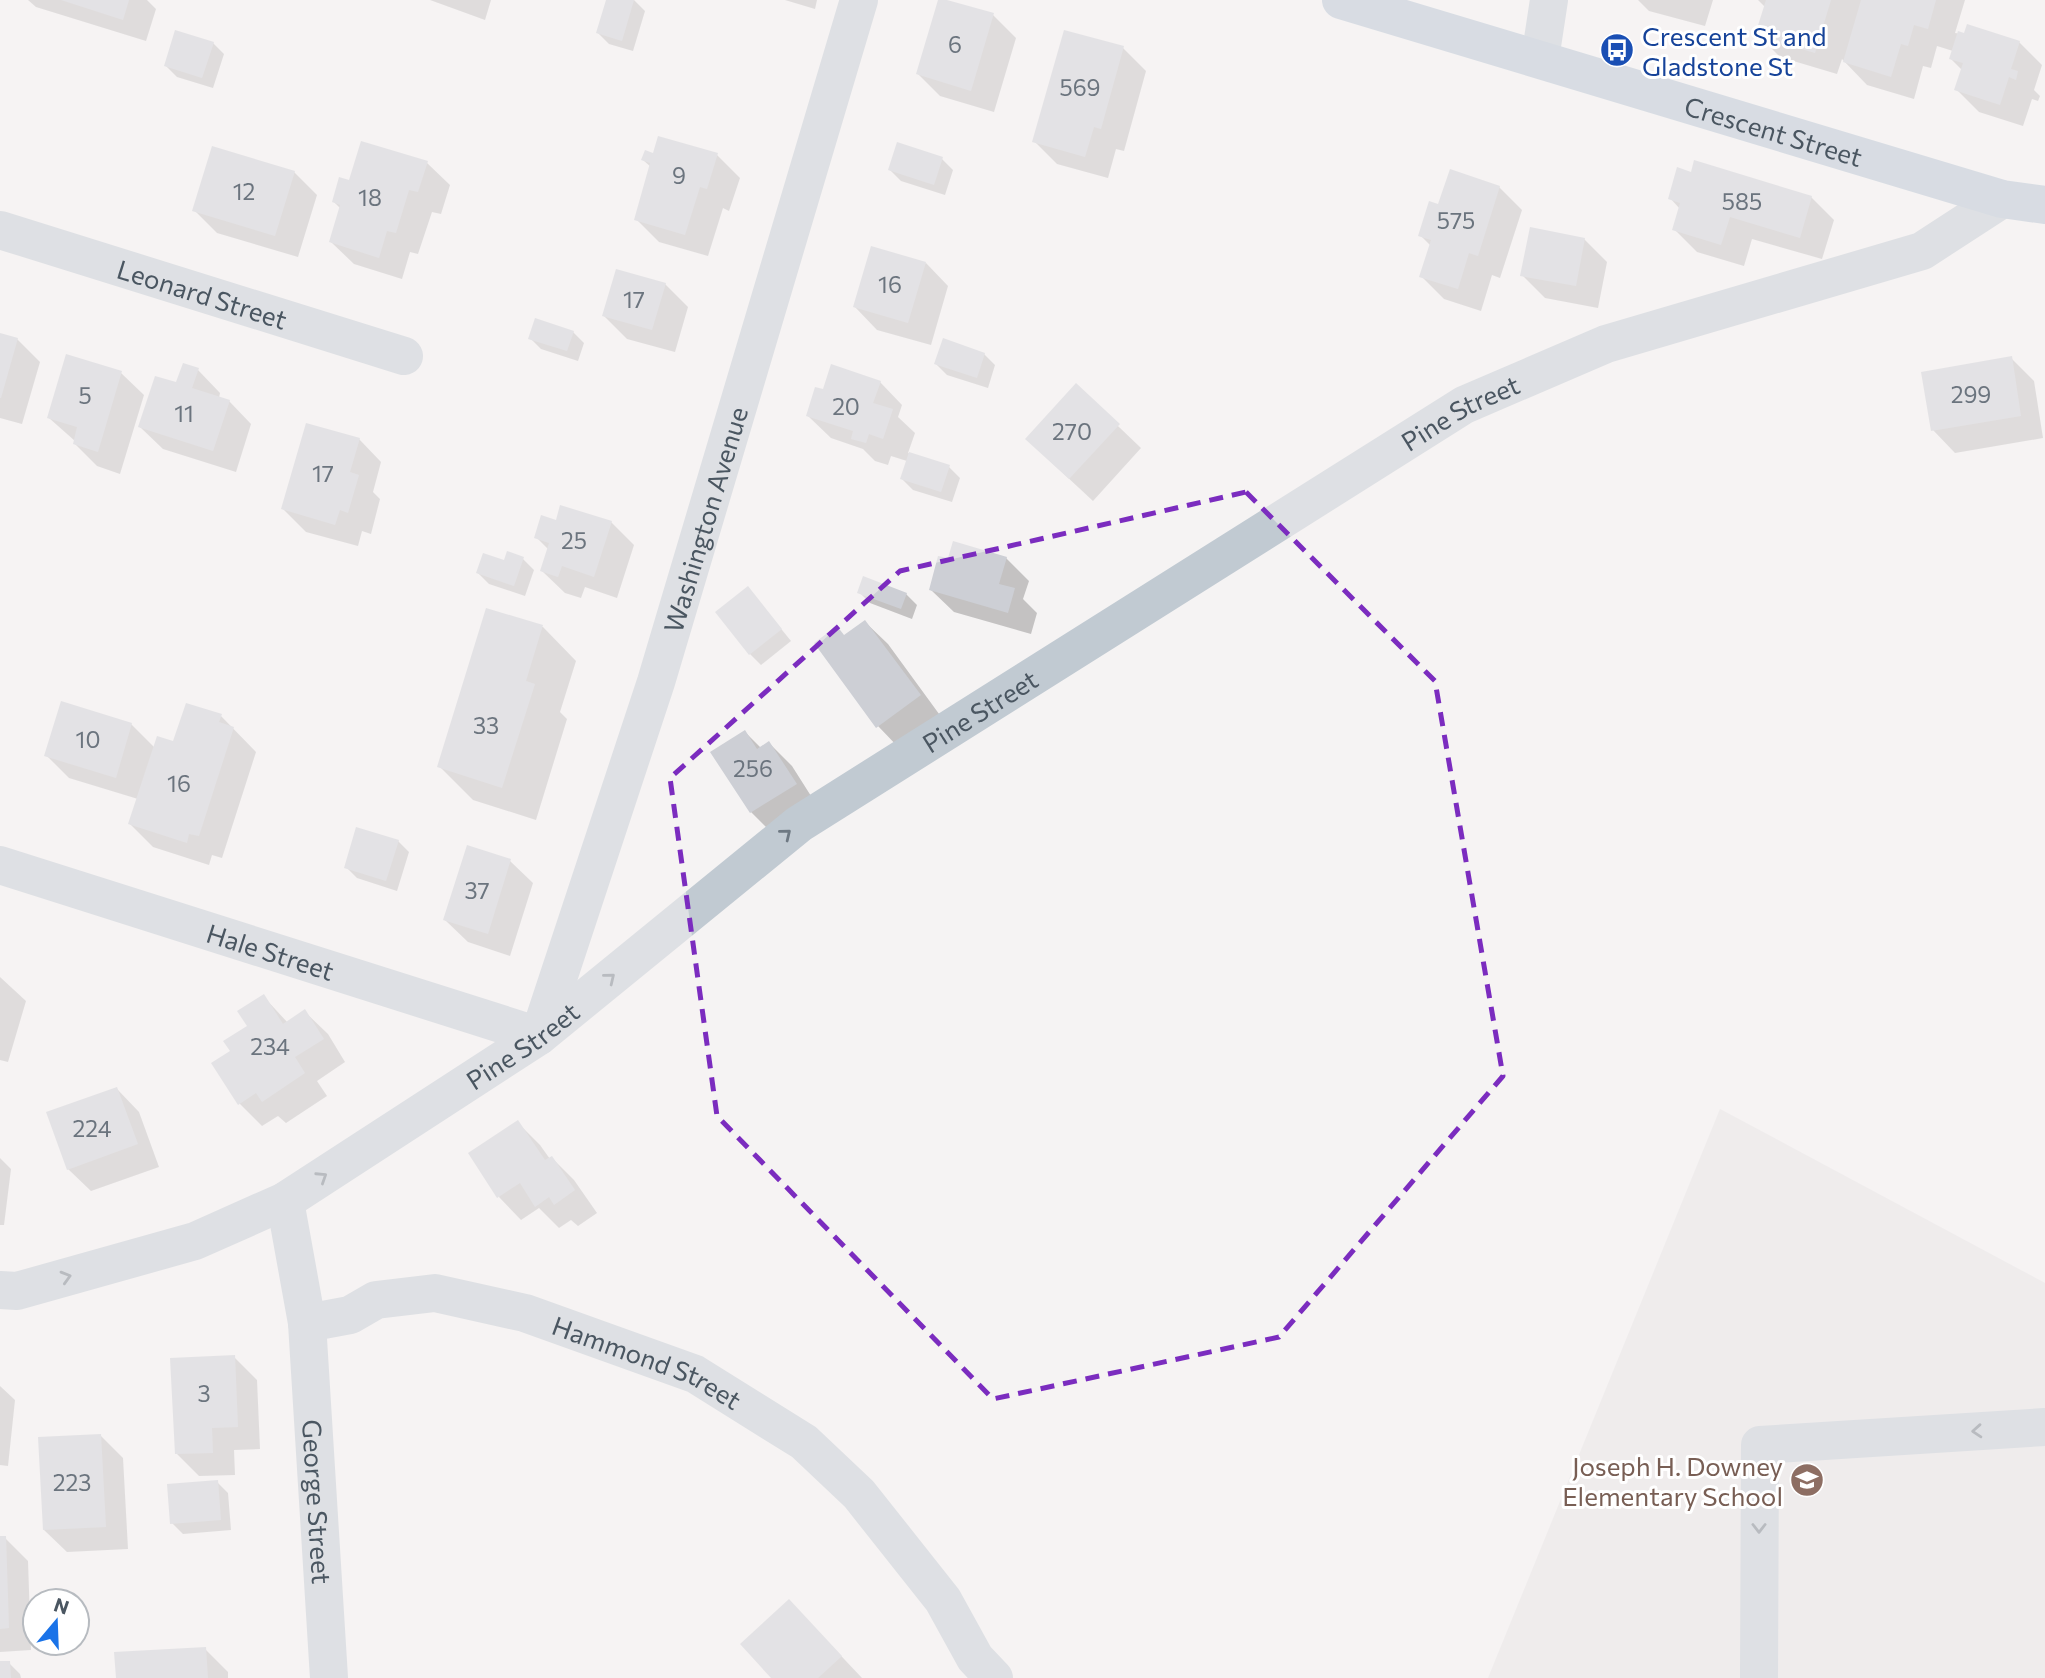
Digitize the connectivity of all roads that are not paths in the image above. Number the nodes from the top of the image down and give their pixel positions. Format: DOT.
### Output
graph roads {
  1 [pos="859,0"];
  2 [pos="1341,0"];
  3 [pos="1549,0"];
  4 [pos="1540,59"];
  5 [pos="2002,199"];
  6 [pos="2045,205"];
  7 [pos="0,230"];
  8 [pos="404,356"];
  9 [pos="0,865"];
  10 [pos="539,1036"];
  11 [pos="285,1201"];
  12 [pos="0,1290"];
  13 [pos="307,1324"];
  14 [pos="2045,1427"];
  15 [pos="982,1671"];
  16 [pos="329,1678"];
  17 [pos="1759,1678"];
  1 -- 10 [label="street, Washington Avenue"];
  2 -- 4 [label="main road, Crescent Street"];
  3 -- 4 [label="street"];
  4 -- 5 [label="main road, Crescent Street"];
  5 -- 6 [label="main road, Crescent Street"];
  10 -- 5 [label="street, Pine Street, one-way"];
  7 -- 8 [label="street, Leonard Street"];
  9 -- 10 [label="street, Hale Street"];
  11 -- 10 [label="street, Pine Street, one-way"];
  12 -- 11 [label="street, Pine Street, one-way"];
  11 -- 13 [label="street"];
  13 -- 15 [label="street, Hammond Street"];
  13 -- 16 [label="street, George Street"];
  14 -- 17 [label="street, one-way"];
}
